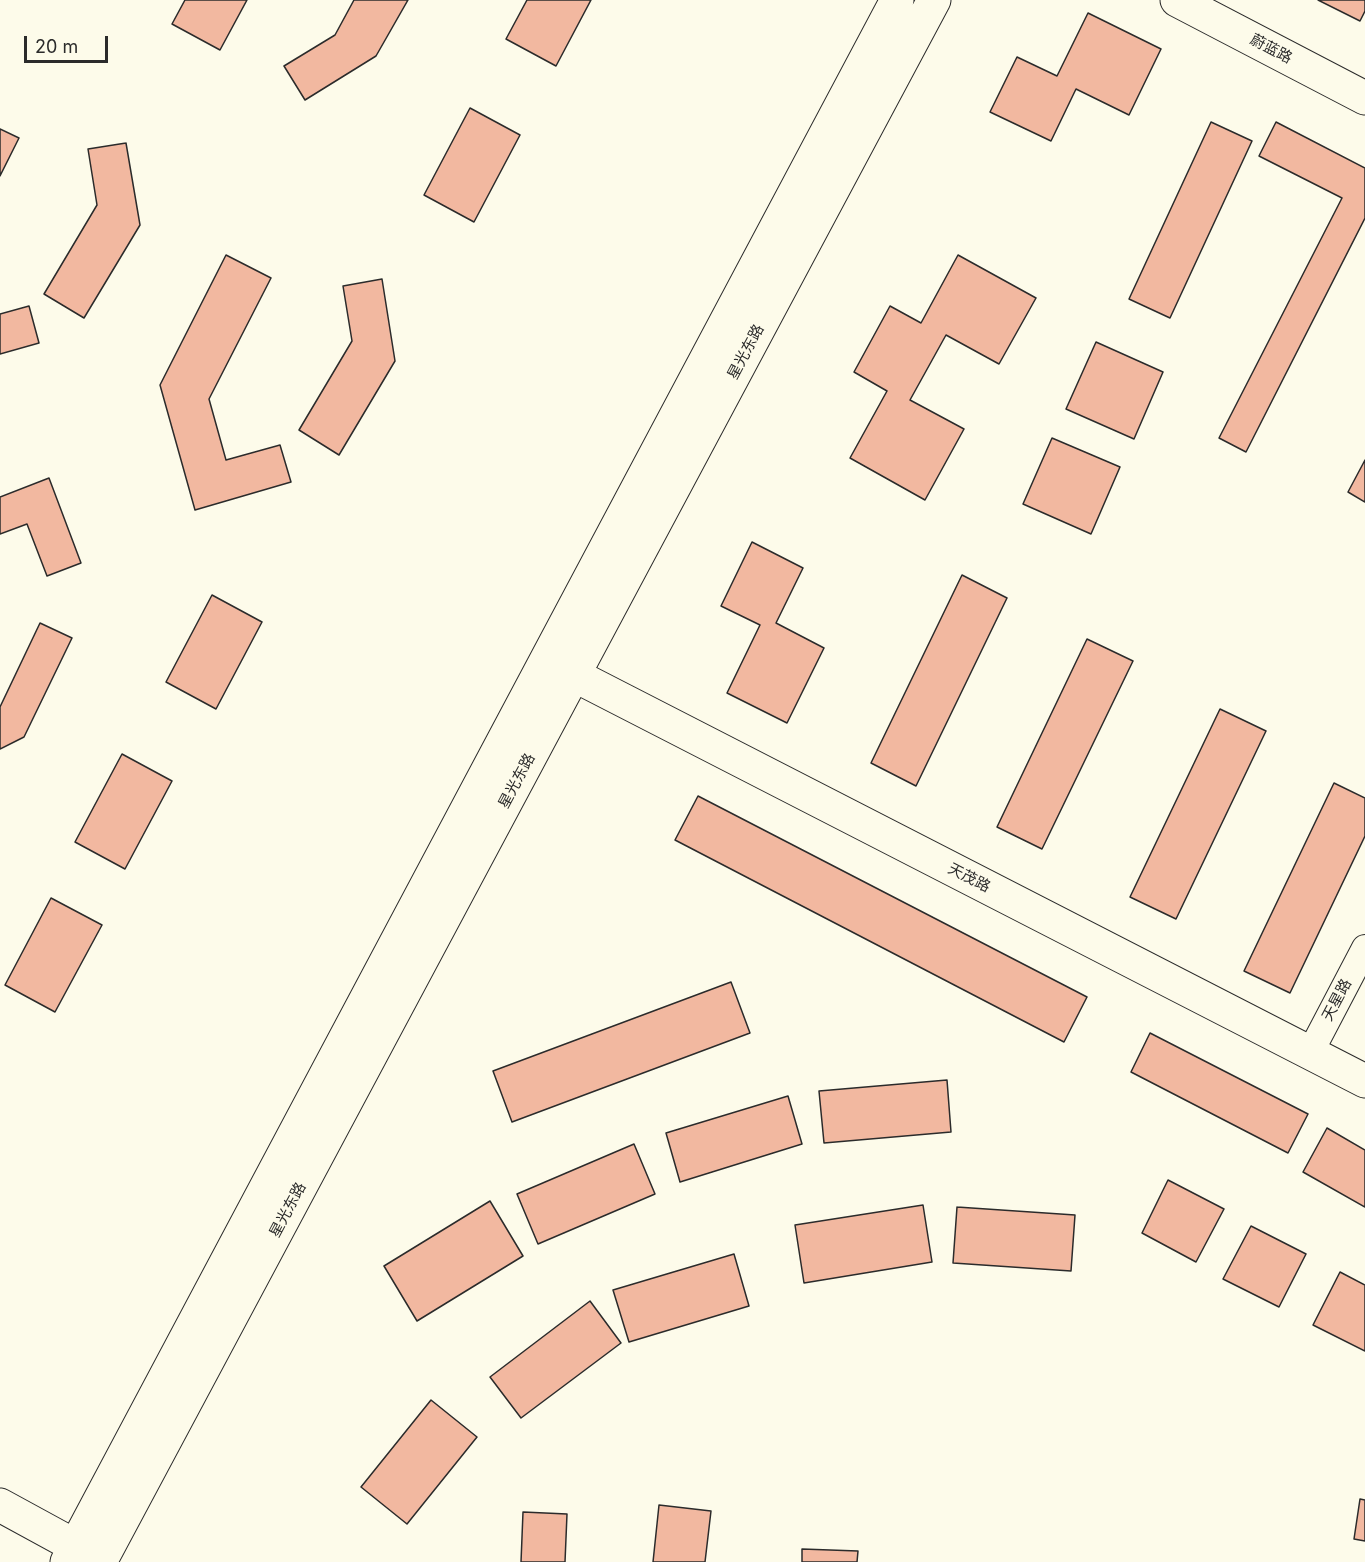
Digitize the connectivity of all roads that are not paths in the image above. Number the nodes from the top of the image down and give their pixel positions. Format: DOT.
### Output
graph roads {
  1 [pos="897,0"];
  2 [pos="934,0"];
  3 [pos="1177,0"];
  4 [pos="1365,98"];
  5 [pos="574,675"];
  6 [pos="1365,948"];
  7 [pos="1310,1053"];
  8 [pos="1365,1081"];
  9 [pos="0,1505"];
  10 [pos="86,1558"];
  1 -- 10 [label="main road, 星光东路"];
  2 -- 5 [label="main road, 星光东路"];
  3 -- 4 [label="main road, 蔚蓝路"];
  5 -- 7 [label="main road, 天茂路"];
  5 -- 10 [label="main road, 星光东路"];
  6 -- 7 [label="street, 天星路"];
  7 -- 8 [label="main road, 天茂路"];
  9 -- 10 [label="main road"];
}
